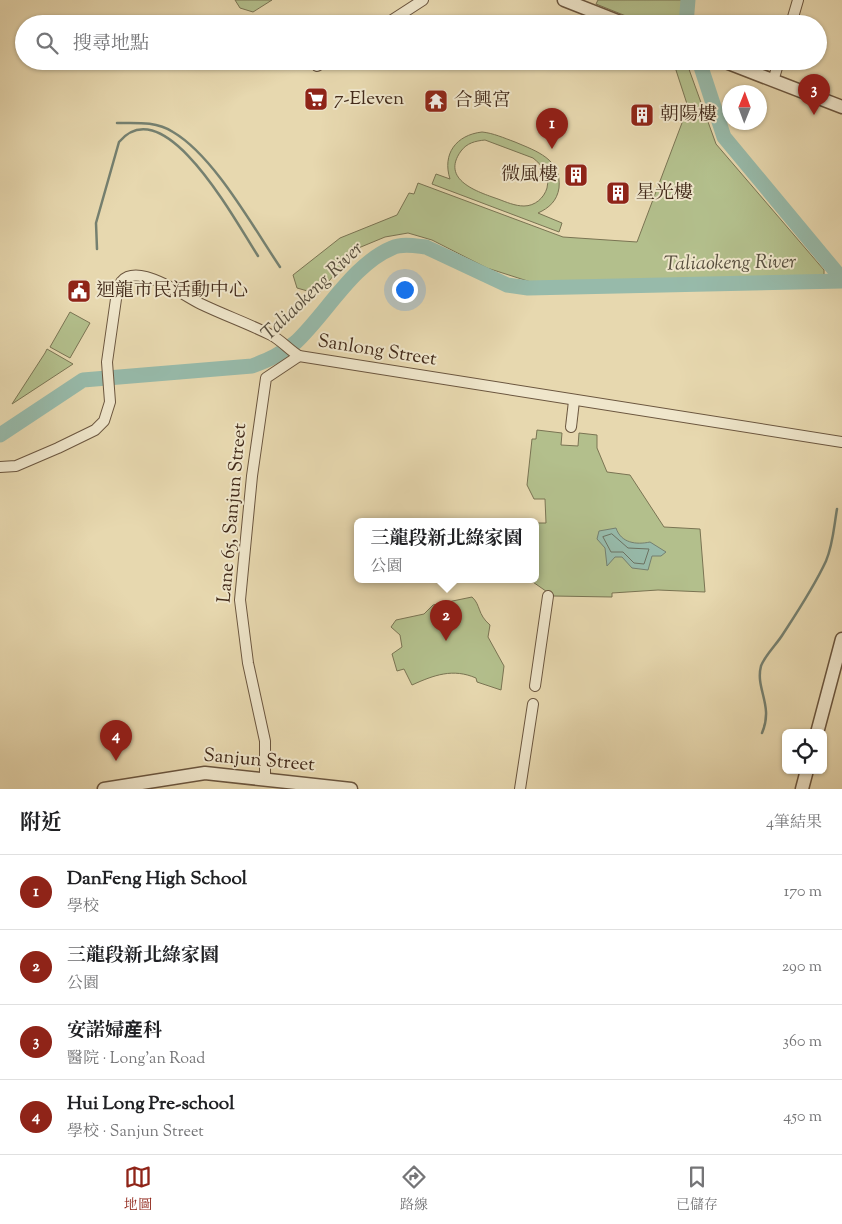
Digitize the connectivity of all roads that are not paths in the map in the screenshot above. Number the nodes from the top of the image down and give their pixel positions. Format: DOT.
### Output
graph roads {
  1 [pos="564,0"];
  2 [pos="798,0"];
  3 [pos="420,1"];
  4 [pos="399,15"];
  5 [pos="602,15"];
  6 [pos="793,15"];
  7 [pos="747,70"];
  8 [pos="776,70"];
  9 [pos="773,80"];
  10 [pos="842,108"];
  11 [pos="296,355"];
  12 [pos="574,401"];
  13 [pos="571,427"];
  14 [pos="842,442"];
  15 [pos="0,467"];
  16 [pos="548,596"];
  17 [pos="842,639"];
  18 [pos="535,686"];
  19 [pos="533,704"];
  20 [pos="818,729"];
  21 [pos="806,774"];
  22 [pos="265,778"];
  23 [pos="104,789"];
  24 [pos="351,789"];
  25 [pos="520,789"];
  26 [pos="802,789"];
  1 -- 5 [label="street"];
  2 -- 6 [label="street"];
  3 -- 4 [label="street"];
  7 -- 9 [label="street"];
  8 -- 9 [label="street"];
  9 -- 10 [label="street"];
  11 -- 12 [label="street, Sanlong Street"];
  11 -- 15 [label="street, Sanlong Street"];
  11 -- 22 [label="street, Lane 65, Sanjun Street"];
  12 -- 13 [label="street"];
  12 -- 14 [label="street, Sanlong Street"];
  16 -- 18 [label="street"];
  17 -- 20 [label="street"];
  19 -- 25 [label="street"];
  21 -- 26 [label="street"];
  22 -- 23 [label="street, Sanjun Street"];
  22 -- 24 [label="street, Sanjun Street"];
}
